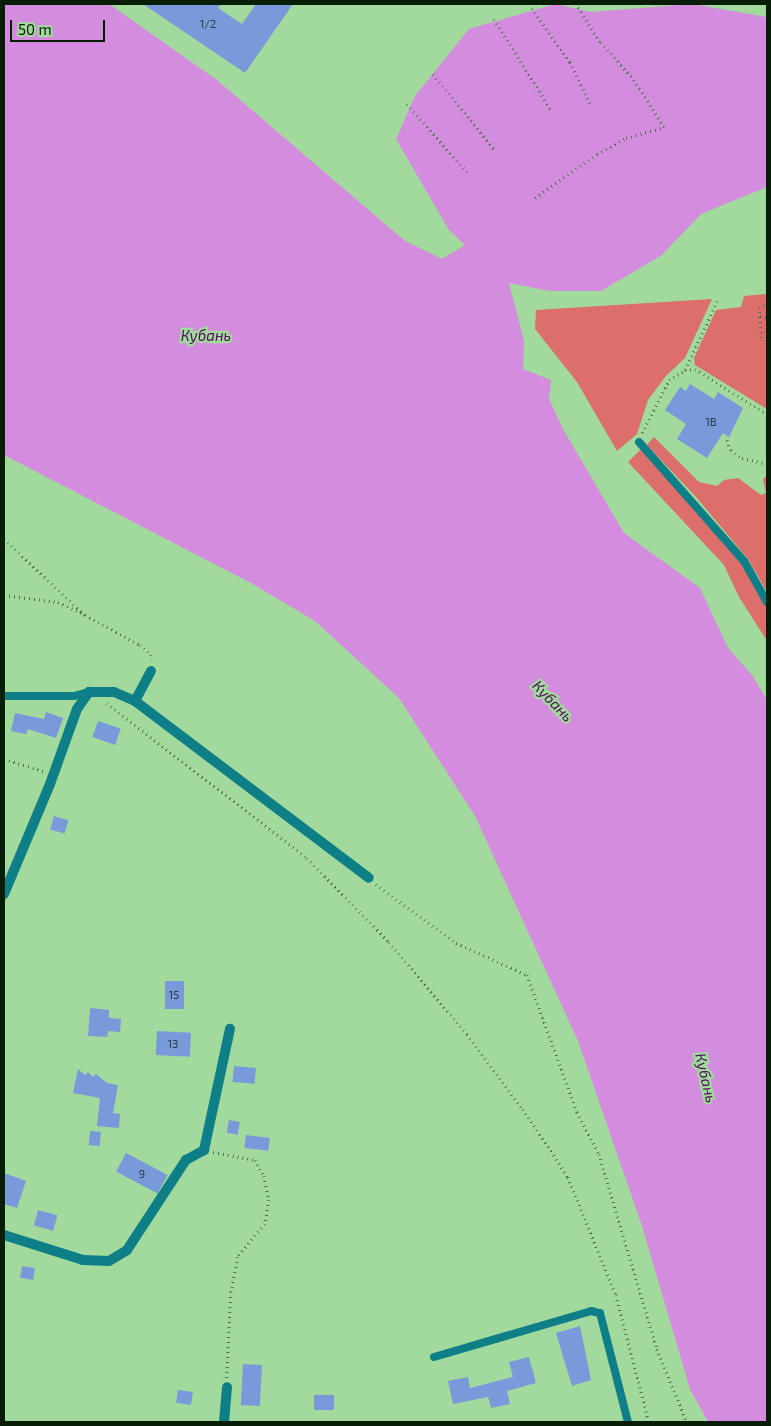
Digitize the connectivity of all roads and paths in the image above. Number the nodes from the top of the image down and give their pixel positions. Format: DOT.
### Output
graph roads {
  1 [pos="575,4"];
  2 [pos="532,8"];
  3 [pos="494,19"];
  4 [pos="433,74"];
  5 [pos="590,103"];
  6 [pos="407,104"];
  7 [pos="552,111"];
  8 [pos="494,149"];
  9 [pos="468,172"];
  10 [pos="535,198"];
  11 [pos="717,301"];
  12 [pos="767,304"];
  13 [pos="760,316"];
  14 [pos="767,318"];
  15 [pos="761,338"];
  16 [pos="685,370"];
  17 [pos="767,414"];
  18 [pos="727,440"];
  19 [pos="639,442"];
  20 [pos="767,464"];
  21 [pos="4,539"];
  22 [pos="4,595"];
  23 [pos="767,602"];
  24 [pos="85,615"];
  25 [pos="151,671"];
  26 [pos="89,692"];
  27 [pos="4,696"];
  28 [pos="135,701"];
  29 [pos="4,758"];
  30 [pos="54,774"];
  31 [pos="369,878"];
  32 [pos="4,894"];
  33 [pos="230,1030"];
  34 [pos="204,1150"];
  35 [pos="4,1235"];
  36 [pos="434,1357"];
  37 [pos="227,1387"];
  38 [pos="224,1422"];
  39 [pos="628,1422"];
  40 [pos="649,1422"];
  41 [pos="687,1422"];
  1 -- 10 [label="path"];
  2 -- 5 [label="path"];
  3 -- 7 [label="path"];
  4 -- 8 [label="path"];
  6 -- 9 [label="path"];
  11 -- 16 [label="path"];
  12 -- 13 [label="path"];
  13 -- 14 [label="path"];
  13 -- 15 [label="path"];
  16 -- 17 [label="path"];
  16 -- 19 [label="path"];
  18 -- 20 [label="path"];
  19 -- 23 [label="lane"];
  21 -- 24 [label="path"];
  22 -- 24 [label="path"];
  24 -- 25 [label="path"];
  25 -- 28 [label="street"];
  26 -- 27 [label="lane"];
  26 -- 28 [label="street"];
  26 -- 30 [label="street"];
  26 -- 40 [label="path"];
  28 -- 31 [label="street"];
  29 -- 30 [label="path"];
  30 -- 32 [label="street"];
  31 -- 41 [label="path"];
  33 -- 34 [label="street"];
  34 -- 35 [label="street"];
  34 -- 37 [label="path"];
  36 -- 39 [label="lane"];
  37 -- 38 [label="street"];
}
